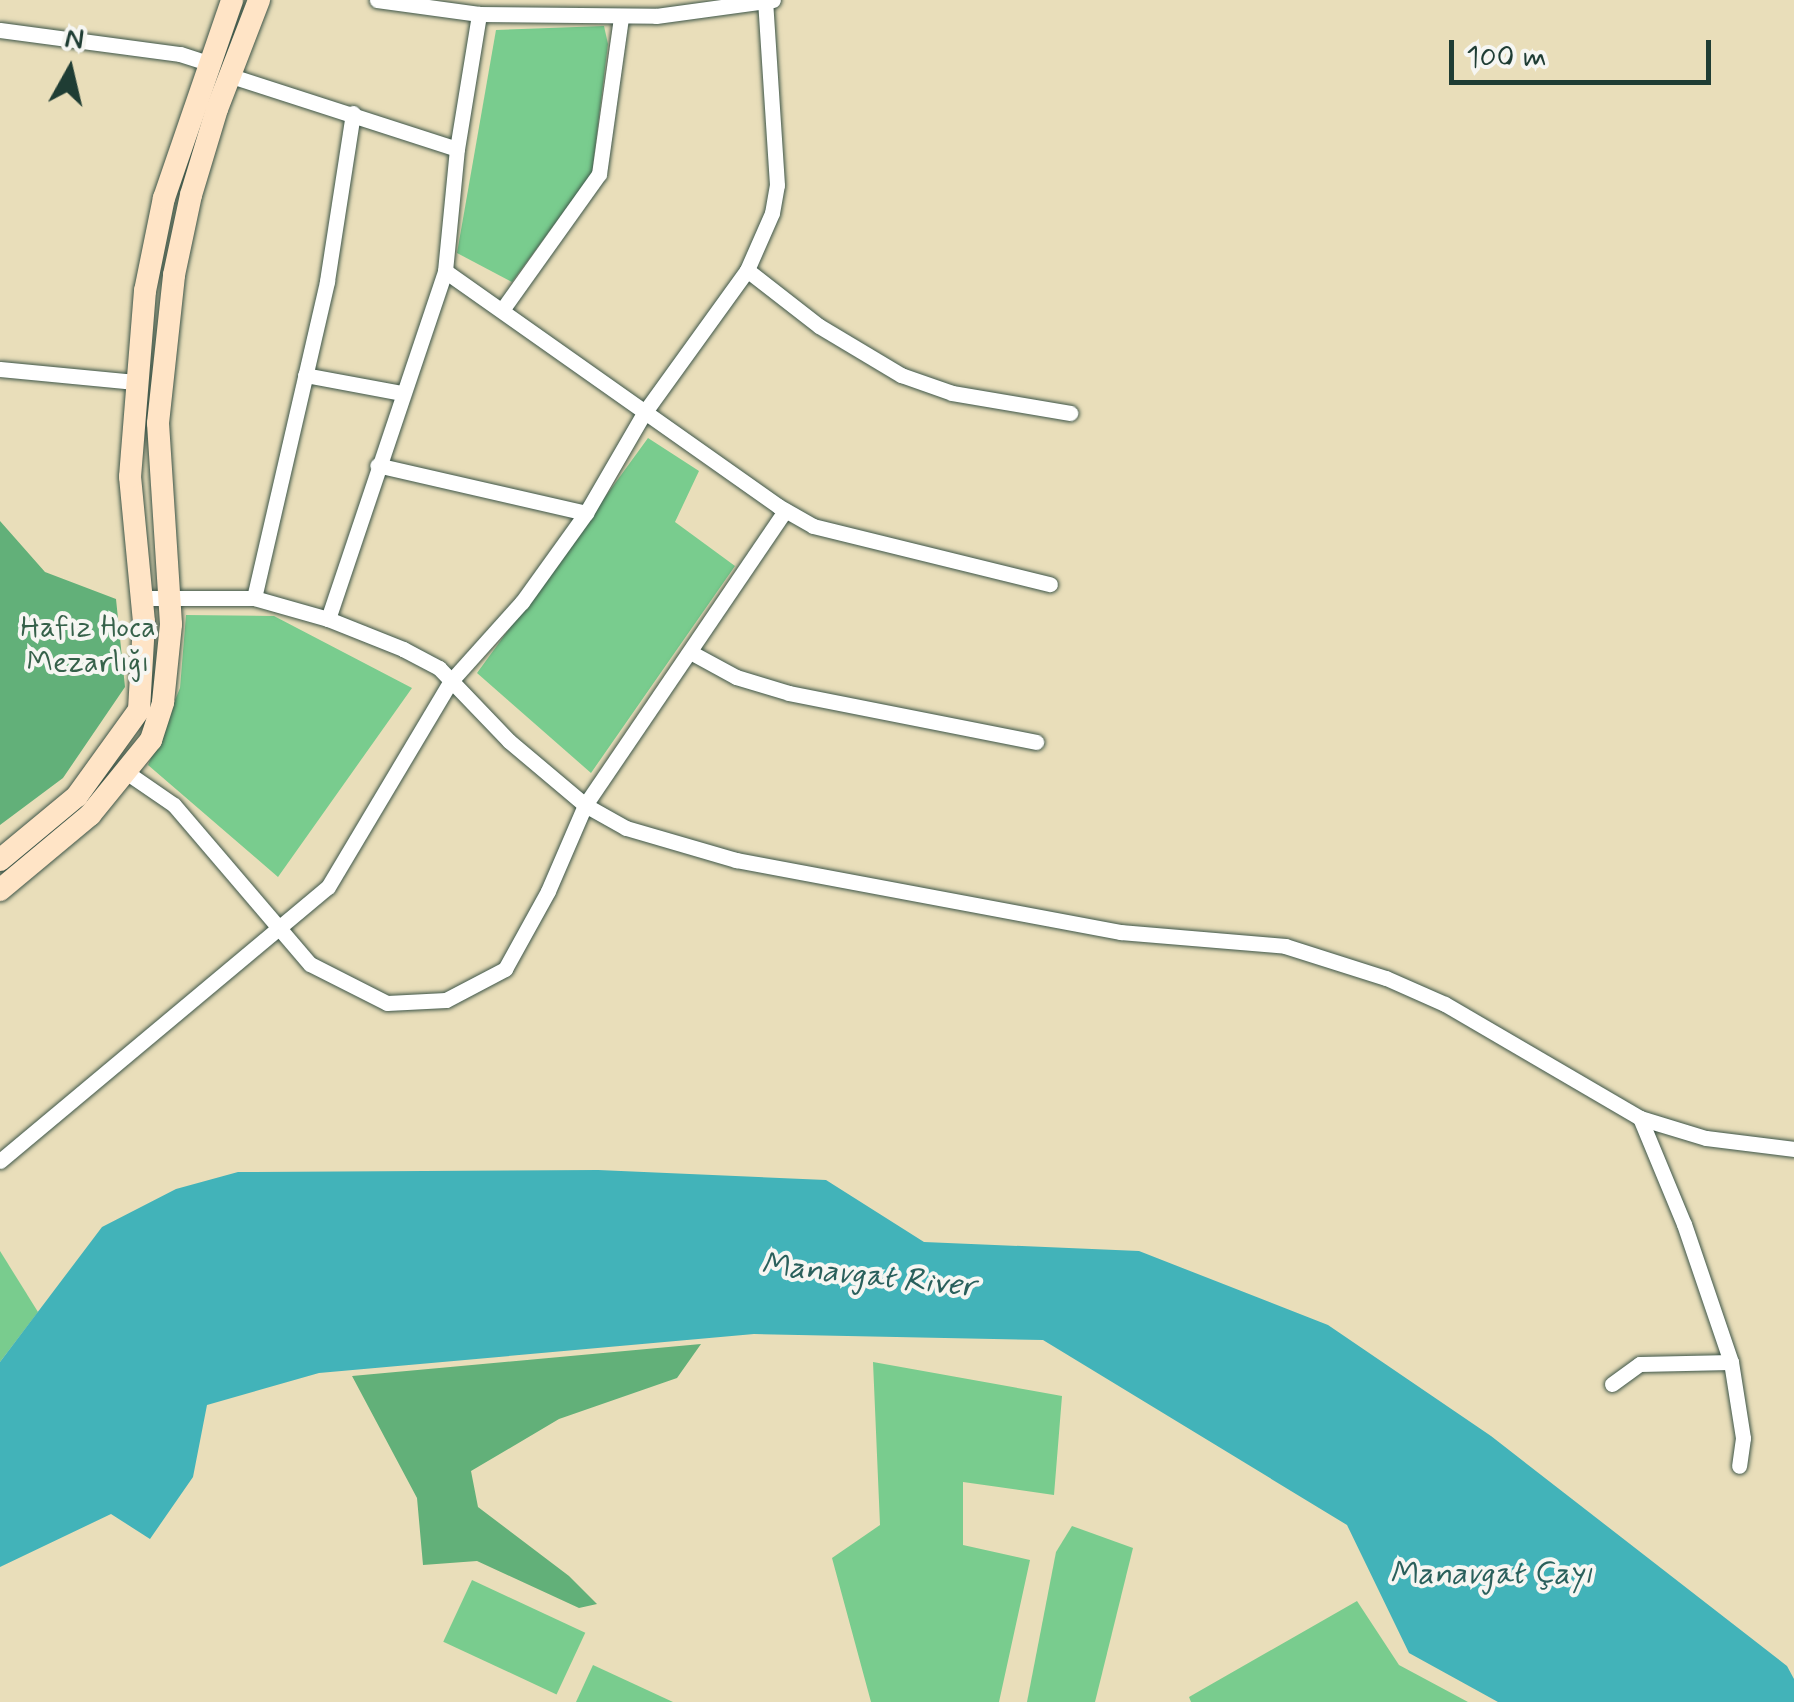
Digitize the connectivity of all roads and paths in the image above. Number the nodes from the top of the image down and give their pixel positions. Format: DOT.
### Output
graph roads {
  1 [pos="232,0"];
  2 [pos="259,0"];
  3 [pos="377,0"];
  4 [pos="768,1"];
  5 [pos="478,14"];
  6 [pos="621,17"];
  7 [pos="0,30"];
  8 [pos="208,63"];
  9 [pos="231,76"];
  10 [pos="354,113"];
  11 [pos="457,148"];
  12 [pos="747,270"];
  13 [pos="445,271"];
  14 [pos="502,310"];
  15 [pos="0,369"];
  16 [pos="305,375"];
  17 [pos="135,382"];
  18 [pos="402,393"];
  19 [pos="644,413"];
  20 [pos="1070,413"];
  21 [pos="377,465"];
  22 [pos="786,510"];
  23 [pos="586,512"];
  24 [pos="1050,584"];
  25 [pos="170,596"];
  26 [pos="143,598"];
  27 [pos="254,598"];
  28 [pos="328,619"];
  29 [pos="692,653"];
  30 [pos="451,680"];
  31 [pos="1036,742"];
  32 [pos="126,772"];
  33 [pos="585,805"];
  34 [pos="0,860"];
  35 [pos="0,890"];
  36 [pos="281,930"];
  37 [pos="1640,1118"];
  38 [pos="1794,1149"];
  39 [pos="0,1161"];
  40 [pos="1731,1362"];
  41 [pos="1612,1384"];
  42 [pos="1739,1466"];
  1 -- 8 [label="street"];
  2 -- 9 [label="street"];
  3 -- 5 [label="street"];
  4 -- 6 [label="street"];
  4 -- 12 [label="street"];
  5 -- 6 [label="street"];
  5 -- 11 [label="street"];
  6 -- 14 [label="street"];
  7 -- 8 [label="street"];
  8 -- 17 [label="street"];
  9 -- 10 [label="street"];
  9 -- 25 [label="street"];
  10 -- 11 [label="street"];
  10 -- 16 [label="street"];
  11 -- 13 [label="street"];
  12 -- 19 [label="street"];
  12 -- 20 [label="street"];
  13 -- 14 [label="street"];
  13 -- 18 [label="street"];
  14 -- 19 [label="street"];
  15 -- 17 [label="street"];
  16 -- 18 [label="street"];
  16 -- 27 [label="street"];
  17 -- 26 [label="street"];
  18 -- 21 [label="street"];
  19 -- 22 [label="street"];
  19 -- 23 [label="street"];
  21 -- 23 [label="street"];
  21 -- 28 [label="street"];
  22 -- 24 [label="street"];
  22 -- 29 [label="street"];
  23 -- 30 [label="street"];
  25 -- 26 [label="street"];
  25 -- 27 [label="street"];
  25 -- 32 [label="street"];
  26 -- 34 [label="street"];
  27 -- 28 [label="street"];
  28 -- 30 [label="street"];
  29 -- 31 [label="street"];
  29 -- 33 [label="street"];
  30 -- 33 [label="street"];
  30 -- 36 [label="street"];
  32 -- 35 [label="street"];
  32 -- 36 [label="street"];
  33 -- 36 [label="street"];
  33 -- 37 [label="street"];
  36 -- 39 [label="street"];
  37 -- 38 [label="street"];
  37 -- 40 [label="street"];
  40 -- 41 [label="street"];
  40 -- 42 [label="street"];
}
